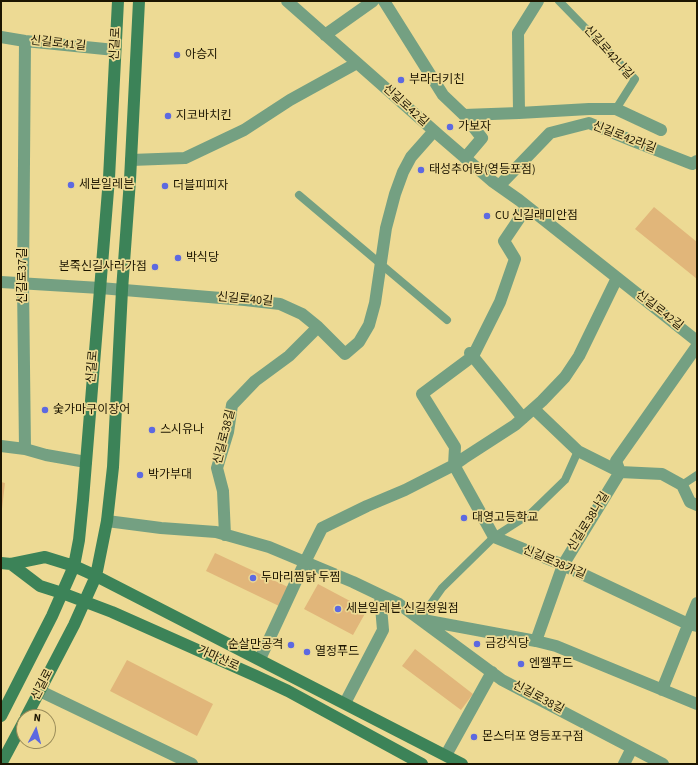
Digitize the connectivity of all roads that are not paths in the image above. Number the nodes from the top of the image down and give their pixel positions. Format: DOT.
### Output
graph roads {
  1 [pos="118,1"];
  2 [pos="139,1"];
  3 [pos="287,1"];
  4 [pos="373,1"];
  5 [pos="384,1"];
  6 [pos="538,1"];
  7 [pos="559,1"];
  8 [pos="325,35"];
  9 [pos="1,37"];
  10 [pos="25,41"];
  11 [pos="115,50"];
  12 [pos="357,63"];
  13 [pos="616,109"];
  14 [pos="566,111"];
  15 [pos="519,113"];
  16 [pos="464,115"];
  17 [pos="567,129"];
  18 [pos="661,130"];
  19 [pos="434,131"];
  20 [pos="465,158"];
  21 [pos="131,160"];
  22 [pos="697,161"];
  23 [pos="499,186"];
  24 [pos="299,195"];
  25 [pos="527,207"];
  26 [pos="381,264"];
  27 [pos="617,278"];
  28 [pos="1,282"];
  29 [pos="23,284"];
  30 [pos="100,288"];
  31 [pos="122,290"];
  32 [pos="447,320"];
  33 [pos="318,327"];
  34 [pos="697,341"];
  35 [pos="697,346"];
  36 [pos="472,354"];
  37 [pos="534,409"];
  38 [pos="523,418"];
  39 [pos="1,446"];
  40 [pos="25,449"];
  41 [pos="578,451"];
  42 [pos="86,462"];
  43 [pos="454,465"];
  44 [pos="620,472"];
  45 [pos="697,475"];
  46 [pos="682,486"];
  47 [pos="697,505"];
  48 [pos="106,521"];
  49 [pos="225,535"];
  50 [pos="494,537"];
  51 [pos="305,562"];
  52 [pos="6,564"];
  53 [pos="563,565"];
  54 [pos="74,566"];
  55 [pos="96,576"];
  56 [pos="62,593"];
  57 [pos="380,595"];
  58 [pos="85,602"];
  59 [pos="697,603"];
  60 [pos="420,620"];
  61 [pos="693,625"];
  62 [pos="536,641"];
  63 [pos="260,659"];
  64 [pos="492,672"];
  65 [pos="662,690"];
  66 [pos="40,691"];
  67 [pos="345,703"];
  68 [pos="697,704"];
  69 [pos="30,709"];
  70 [pos="1,716"];
  71 [pos="16,736"];
  72 [pos="632,748"];
  73 [pos="446,755"];
  74 [pos="459,763"];
  75 [pos="1,764"];
  76 [pos="192,764"];
  77 [pos="422,764"];
  78 [pos="624,764"];
  79 [pos="663,764"];
  1 -- 11 [label="main road, 신길로"];
  2 -- 21 [label="main road, 신길로"];
  3 -- 8 [label="street, 신길로42길"];
  4 -- 8 [label="street"];
  5 -- 16 [label="street"];
  6 -- 15 [label="street"];
  7 -- 13 [label="lane, 신길로42나길"];
  8 -- 12 [label="street, 신길로42길"];
  9 -- 10 [label="street, 신길로41길"];
  10 -- 11 [label="street, 신길로41길"];
  10 -- 29 [label="street, 신길로37길"];
  11 -- 30 [label="main road, 신길로"];
  12 -- 19 [label="street, 신길로42길"];
  12 -- 21 [label="street"];
  13 -- 14 [label="street"];
  13 -- 18 [label="street"];
  14 -- 15 [label="street"];
  14 -- 17 [label="street"];
  15 -- 16 [label="street"];
  16 -- 20 [label="street"];
  17 -- 22 [label="street, 신길로42라길"];
  17 -- 23 [label="street, 신길로42라길"];
  19 -- 20 [label="street, 신길로42길"];
  19 -- 26 [label="street, 신길로40길"];
  20 -- 23 [label="street, 신길로42길"];
  21 -- 31 [label="main road, 신길로"];
  23 -- 25 [label="street, 신길로42길"];
  24 -- 26 [label="lane"];
  25 -- 27 [label="street, 신길로42길"];
  25 -- 36 [label="street"];
  26 -- 32 [label="lane"];
  26 -- 33 [label="street, 신길로40길"];
  27 -- 34 [label="street, 신길로42길"];
  27 -- 37 [label="street"];
  28 -- 29 [label="street, 신길로40길"];
  29 -- 30 [label="street, 신길로40길"];
  29 -- 40 [label="street, 신길로37길"];
  30 -- 31 [label="street, 신길로40길"];
  30 -- 42 [label="main road, 신길로"];
  31 -- 33 [label="street, 신길로40길"];
  31 -- 48 [label="main road, 신길로"];
  33 -- 49 [label="street, 신길로38길"];
  35 -- 44 [label="street"];
  36 -- 38 [label="street"];
  36 -- 43 [label="street"];
  37 -- 38 [label="street"];
  37 -- 41 [label="street"];
  38 -- 43 [label="street"];
  39 -- 40 [label="street"];
  40 -- 42 [label="street"];
  41 -- 44 [label="street"];
  41 -- 50 [label="lane"];
  42 -- 54 [label="main road, 신길로"];
  43 -- 50 [label="street"];
  43 -- 51 [label="street"];
  44 -- 46 [label="street"];
  44 -- 53 [label="street, 신길로38나길"];
  45 -- 46 [label="lane"];
  46 -- 47 [label="street"];
  48 -- 49 [label="street, 신길로38길"];
  48 -- 55 [label="main road, 신길로"];
  49 -- 51 [label="street, 신길로38길"];
  50 -- 53 [label="street, 신길로38가길"];
  50 -- 60 [label="lane"];
  51 -- 57 [label="street, 신길로38길"];
  51 -- 63 [label="street"];
  52 -- 54 [label="main road, 가마산로"];
  52 -- 56 [label="main road, 가마산로"];
  53 -- 61 [label="street, 신길로38가길"];
  53 -- 62 [label="street, 신길로38나길"];
  54 -- 55 [label="main road, 가마산로"];
  54 -- 56 [label="main road, 신길로"];
  55 -- 58 [label="main road, 신길로"];
  55 -- 63 [label="main road, 가마산로"];
  56 -- 58 [label="main road, 가마산로"];
  56 -- 70 [label="main road, 신길로"];
  57 -- 60 [label="street, 신길로38길"];
  57 -- 67 [label="street"];
  58 -- 66 [label="main road, 신길로"];
  58 -- 77 [label="main road, 가마산로"];
  59 -- 61 [label="street"];
  60 -- 62 [label="street"];
  60 -- 64 [label="street, 신길로38길"];
  61 -- 65 [label="street"];
  62 -- 65 [label="street"];
  63 -- 67 [label="main road, 가마산로"];
  64 -- 72 [label="street, 신길로38길"];
  64 -- 73 [label="street"];
  65 -- 68 [label="street"];
  66 -- 69 [label="main road, 신길로"];
  66 -- 76 [label="street"];
  67 -- 73 [label="main road, 가마산로"];
  71 -- 75 [label="main road"];
  72 -- 78 [label="street"];
  72 -- 79 [label="street, 신길로38길"];
  73 -- 74 [label="main road, 가마산로"];
}
